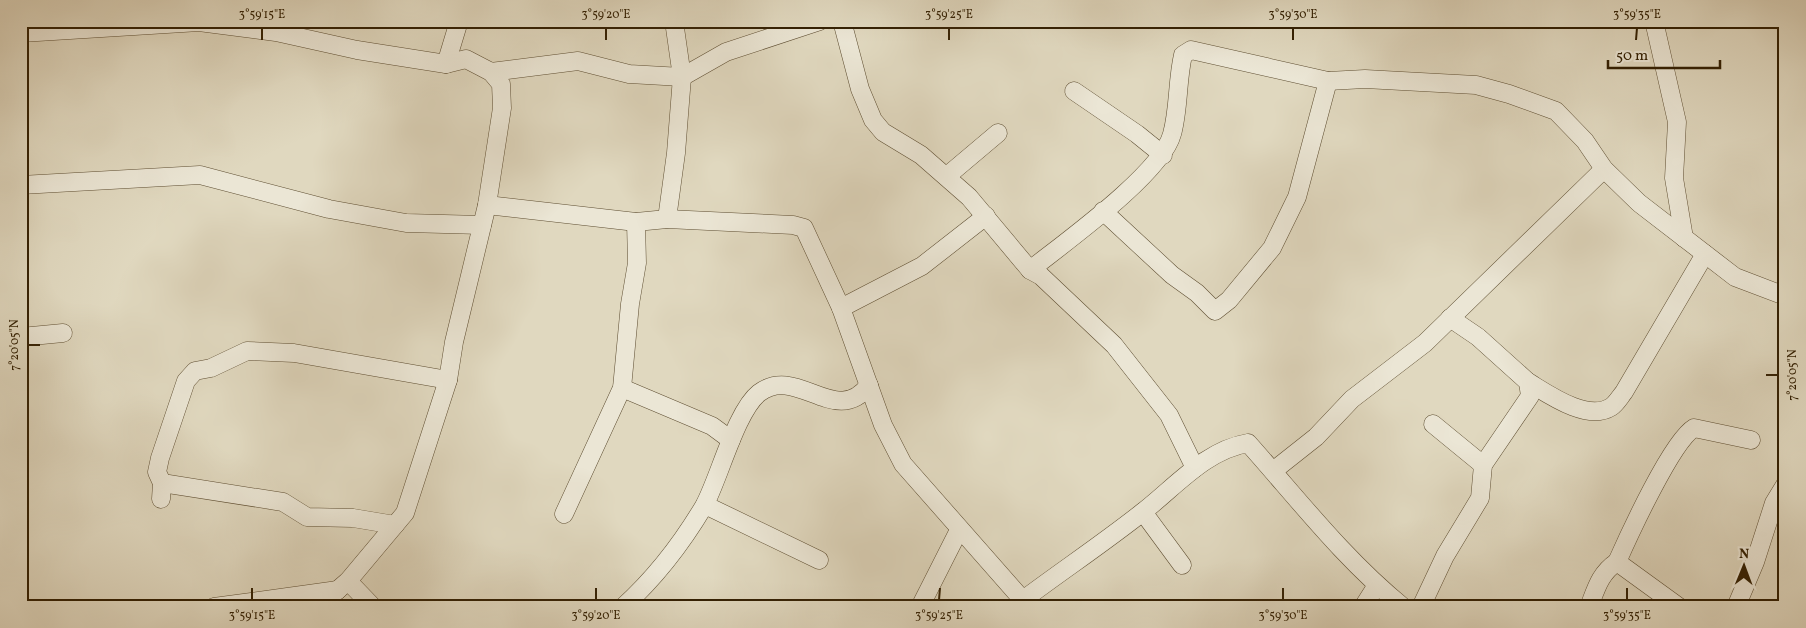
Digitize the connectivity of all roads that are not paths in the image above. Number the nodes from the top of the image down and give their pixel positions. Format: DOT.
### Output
graph roads {
  1 [pos="459,21"];
  2 [pos="674,21"];
  3 [pos="820,21"];
  4 [pos="842,21"];
  5 [pos="1654,21"];
  6 [pos="78,26"];
  7 [pos="21,33"];
  8 [pos="446,64"];
  9 [pos="491,72"];
  10 [pos="682,77"];
  11 [pos="1328,81"];
  12 [pos="1074,91"];
  13 [pos="998,133"];
  14 [pos="1163,155"];
  15 [pos="1604,169"];
  16 [pos="947,176"];
  17 [pos="21,185"];
  18 [pos="487,205"];
  19 [pos="1103,211"];
  20 [pos="986,216"];
  21 [pos="667,219"];
  22 [pos="636,222"];
  23 [pos="482,225"];
  24 [pos="1684,238"];
  25 [pos="1705,254"];
  26 [pos="1030,270"];
  27 [pos="1785,296"];
  28 [pos="841,308"];
  29 [pos="1450,318"];
  30 [pos="63,333"];
  31 [pos="21,337"];
  32 [pos="448,380"];
  33 [pos="1528,382"];
  34 [pos="869,385"];
  35 [pos="622,388"];
  36 [pos="1433,424"];
  37 [pos="731,440"];
  38 [pos="1751,440"];
  39 [pos="1483,465"];
  40 [pos="1195,468"];
  41 [pos="1273,471"];
  42 [pos="1785,486"];
  43 [pos="704,505"];
  44 [pos="1143,512"];
  45 [pos="564,514"];
  46 [pos="395,525"];
  47 [pos="959,530"];
  48 [pos="819,560"];
  49 [pos="1617,562"];
  50 [pos="1182,565"];
  51 [pos="343,586"];
  52 [pos="1377,586"];
  53 [pos="1026,603"];
  54 [pos="214,607"];
  55 [pos="318,607"];
  56 [pos="373,607"];
  57 [pos="623,607"];
  58 [pos="920,607"];
  59 [pos="1363,607"];
  60 [pos="1403,607"];
  61 [pos="1421,607"];
  62 [pos="1589,607"];
  63 [pos="1678,607"];
  64 [pos="1736,607"];
  1 -- 8 [label="street"];
  2 -- 10 [label="street"];
  3 -- 10 [label="street"];
  4 -- 16 [label="street"];
  5 -- 24 [label="street"];
  6 -- 7 [label="street"];
  6 -- 8 [label="street"];
  8 -- 9 [label="street"];
  9 -- 10 [label="street"];
  9 -- 18 [label="street"];
  10 -- 21 [label="street"];
  11 -- 14 [label="street"];
  11 -- 15 [label="street"];
  11 -- 19 [label="street"];
  12 -- 14 [label="street"];
  13 -- 16 [label="street"];
  14 -- 19 [label="street"];
  15 -- 24 [label="street"];
  15 -- 29 [label="street"];
  16 -- 20 [label="street"];
  17 -- 23 [label="street"];
  18 -- 22 [label="street"];
  18 -- 23 [label="street"];
  19 -- 26 [label="street"];
  20 -- 26 [label="street"];
  20 -- 28 [label="street"];
  21 -- 22 [label="street"];
  21 -- 28 [label="street"];
  22 -- 35 [label="street"];
  23 -- 32 [label="street"];
  24 -- 25 [label="street"];
  25 -- 27 [label="street"];
  25 -- 33 [label="street"];
  26 -- 40 [label="street"];
  28 -- 34 [label="street"];
  29 -- 33 [label="street"];
  29 -- 41 [label="street"];
  30 -- 31 [label="street"];
  32 -- 46 [label="street"];
  32 -- 46 [label="street"];
  33 -- 39 [label="street"];
  34 -- 37 [label="street"];
  34 -- 47 [label="street"];
  35 -- 37 [label="street"];
  35 -- 45 [label="street"];
  36 -- 39 [label="street"];
  37 -- 43 [label="street"];
  38 -- 49 [label="street"];
  39 -- 61 [label="street"];
  40 -- 41 [label="street"];
  40 -- 44 [label="street"];
  41 -- 52 [label="street"];
  42 -- 64 [label="street"];
  43 -- 48 [label="street"];
  43 -- 57 [label="street"];
  44 -- 50 [label="street"];
  44 -- 53 [label="street"];
  46 -- 51 [label="street"];
  47 -- 53 [label="street"];
  47 -- 58 [label="street"];
  49 -- 62 [label="street"];
  49 -- 63 [label="street"];
  51 -- 54 [label="street"];
  51 -- 55 [label="street"];
  51 -- 56 [label="street"];
  52 -- 59 [label="street"];
  52 -- 60 [label="street"];
}
